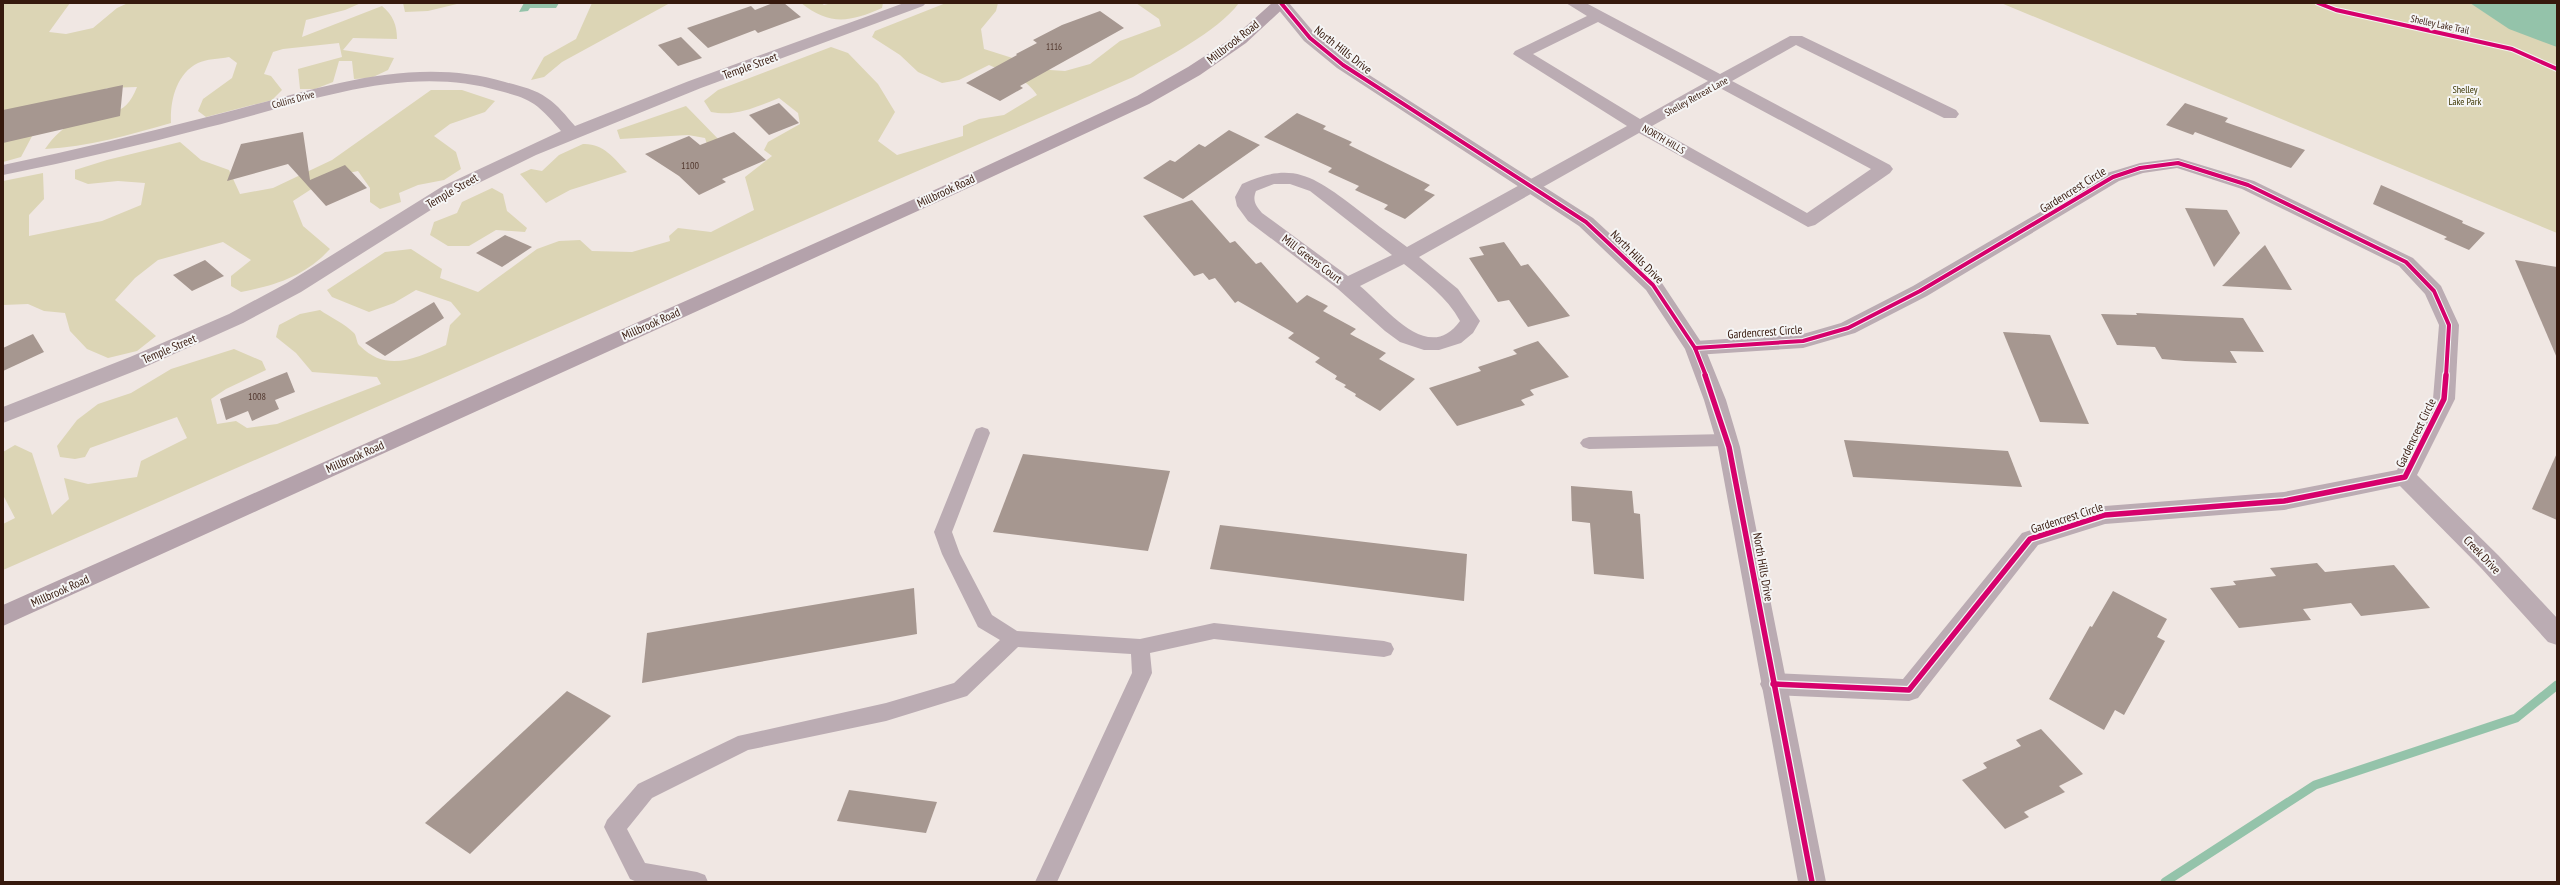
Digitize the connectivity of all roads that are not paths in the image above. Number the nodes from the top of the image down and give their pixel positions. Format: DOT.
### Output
graph roads {
  1 [pos="918,3"];
  2 [pos="1281,3"];
  3 [pos="1574,3"];
  4 [pos="1599,16"];
  5 [pos="1723,82"];
  6 [pos="1950,114"];
  7 [pos="1641,126"];
  8 [pos="572,133"];
  9 [pos="3,170"];
  10 [pos="1532,186"];
  11 [pos="1406,256"];
  12 [pos="1346,285"];
  13 [pos="1695,348"];
  14 [pos="3,415"];
  15 [pos="982,433"];
  16 [pos="1726,440"];
  17 [pos="1589,443"];
  18 [pos="2405,477"];
  19 [pos="3,616"];
  20 [pos="2557,635"];
  21 [pos="1014,639"];
  22 [pos="1140,647"];
  23 [pos="1384,649"];
  24 [pos="1773,684"];
  25 [pos="697,882"];
  26 [pos="1046,882"];
  27 [pos="1812,882"];
  1 -- 8 [label="street, Temple Street"];
  2 -- 10 [label="main road, North Hills Drive"];
  2 -- 19 [label="main road, Millbrook Road"];
  3 -- 4 [label="street"];
  4 -- 5 [label="street"];
  4 -- 7 [label="street, NORTH HILLS"];
  5 -- 6 [label="street, Shelley Retreat Lane"];
  5 -- 7 [label="street, Shelley Retreat Lane"];
  5 -- 7 [label="street, NORTH HILLS"];
  7 -- 10 [label="street, Shelley Retreat Lane"];
  8 -- 9 [label="street, Collins Drive"];
  8 -- 14 [label="street, Temple Street"];
  10 -- 11 [label="street"];
  10 -- 13 [label="main road, North Hills Drive"];
  11 -- 12 [label="street"];
  11 -- 12 [label="street, Mill Greens Court"];
  11 -- 12 [label="street, Mill Greens Court"];
  13 -- 16 [label="main road, North Hills Drive"];
  13 -- 18 [label="street, Gardencrest Circle"];
  15 -- 21 [label="lane"];
  16 -- 17 [label="lane"];
  16 -- 24 [label="main road, North Hills Drive"];
  18 -- 20 [label="street, Creek Drive"];
  18 -- 24 [label="street, Gardencrest Circle"];
  21 -- 22 [label="lane"];
  21 -- 25 [label="lane"];
  22 -- 23 [label="lane"];
  22 -- 26 [label="lane"];
  24 -- 27 [label="main road, North Hills Drive"];
}
